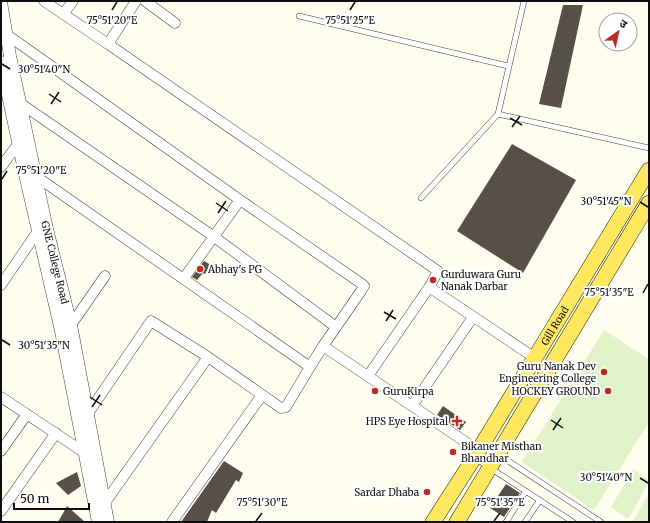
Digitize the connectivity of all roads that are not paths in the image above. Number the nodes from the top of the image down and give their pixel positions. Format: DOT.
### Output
graph roads {
  1 [pos="44,1"];
  2 [pos="73,1"];
  3 [pos="136,1"];
  4 [pos="145,1"];
  5 [pos="524,1"];
  6 [pos="1,2"];
  7 [pos="64,13"];
  8 [pos="299,16"];
  9 [pos="175,23"];
  10 [pos="4,35"];
  11 [pos="108,44"];
  12 [pos="1,62"];
  13 [pos="508,66"];
  14 [pos="20,104"];
  15 [pos="498,114"];
  16 [pos="23,142"];
  17 [pos="649,148"];
  18 [pos="1,167"];
  19 [pos="649,170"];
  20 [pos="37,177"];
  21 [pos="421,198"];
  22 [pos="240,200"];
  23 [pos="649,203"];
  24 [pos="38,231"];
  25 [pos="213,236"];
  26 [pos="105,276"];
  27 [pos="184,278"];
  28 [pos="1,285"];
  29 [pos="430,286"];
  30 [pos="473,316"];
  31 [pos="71,325"];
  32 [pos="336,327"];
  33 [pos="323,346"];
  34 [pos="208,357"];
  35 [pos="535,358"];
  36 [pos="310,367"];
  37 [pos="368,376"];
  38 [pos="262,395"];
  39 [pos="1,397"];
  40 [pos="412,406"];
  41 [pos="27,414"];
  42 [pos="87,414"];
  43 [pos="56,433"];
  44 [pos="1,451"];
  45 [pos="479,451"];
  46 [pos="85,453"];
  47 [pos="499,454"];
  48 [pos="490,468"];
  49 [pos="526,491"];
  50 [pos="540,500"];
  51 [pos="104,504"];
  52 [pos="1,511"];
  53 [pos="98,522"];
  54 [pos="108,522"];
  55 [pos="172,522"];
  56 [pos="433,522"];
  57 [pos="457,522"];
  58 [pos="506,522"];
  59 [pos="525,522"];
  60 [pos="573,522"];
  61 [pos="601,522"];
  1 -- 7 [label="street"];
  2 -- 7 [label="street"];
  3 -- 11 [label="street"];
  4 -- 9 [label="street"];
  5 -- 13 [label="lane"];
  6 -- 10 [label="street, GNE College Road"];
  7 -- 11 [label="street"];
  8 -- 13 [label="lane"];
  10 -- 14 [label="street, GNE College Road"];
  10 -- 22 [label="street"];
  11 -- 29 [label="street"];
  12 -- 16 [label="street, GNE College Road"];
  13 -- 15 [label="lane"];
  14 -- 16 [label="street, GNE College Road"];
  14 -- 25 [label="street"];
  15 -- 17 [label="lane"];
  15 -- 21 [label="lane"];
  16 -- 18 [label="street"];
  16 -- 20 [label="street, GNE College Road"];
  16 -- 24 [label="street, GNE College Road"];
  19 -- 35 [label="main road, Gill Road"];
  20 -- 27 [label="street"];
  20 -- 31 [label="street, GNE College Road"];
  22 -- 25 [label="street"];
  22 -- 32 [label="street"];
  23 -- 47 [label="main road, Gill Road"];
  24 -- 28 [label="street"];
  24 -- 46 [label="street, GNE College Road"];
  25 -- 27 [label="street"];
  25 -- 32 [label="street"];
  26 -- 31 [label="street"];
  27 -- 36 [label="street"];
  29 -- 30 [label="street"];
  29 -- 37 [label="street"];
  30 -- 35 [label="street"];
  30 -- 40 [label="street"];
  31 -- 42 [label="street, GNE College Road"];
  32 -- 33 [label="street"];
  33 -- 36 [label="street"];
  33 -- 37 [label="street"];
  34 -- 38 [label="street"];
  34 -- 42 [label="street"];
  34 -- 51 [label="street"];
  35 -- 45 [label="main road, Gill Road"];
  36 -- 38 [label="street"];
  37 -- 40 [label="street"];
  38 -- 55 [label="street"];
  39 -- 41 [label="street"];
  40 -- 45 [label="street"];
  41 -- 43 [label="street"];
  41 -- 44 [label="street"];
  42 -- 51 [label="street, GNE College Road"];
  43 -- 46 [label="street"];
  43 -- 52 [label="street"];
  45 -- 47 [label="lane"];
  45 -- 48 [label="lane"];
  45 -- 56 [label="main road, Gill Road"];
  46 -- 53 [label="street, GNE College Road"];
  47 -- 48 [label="main road, Gill Road"];
  47 -- 61 [label="lane"];
  48 -- 49 [label="lane"];
  48 -- 57 [label="main road, Gill Road"];
  49 -- 50 [label="lane"];
  49 -- 58 [label="lane"];
  50 -- 59 [label="lane"];
  50 -- 60 [label="lane"];
  51 -- 54 [label="street, GNE College Road"];
}
